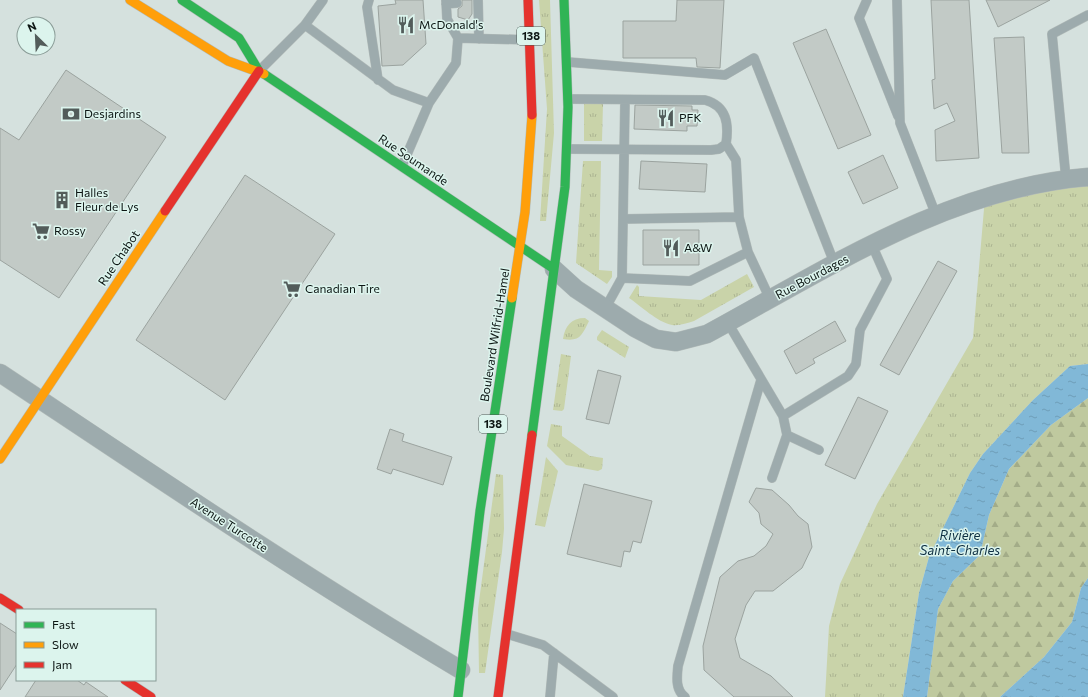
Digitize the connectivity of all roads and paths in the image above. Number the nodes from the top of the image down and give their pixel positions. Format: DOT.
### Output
graph roads {
  1 [pos="130,0"];
  2 [pos="182,0"];
  3 [pos="323,0"];
  4 [pos="528,0"];
  5 [pos="564,0"];
  6 [pos="867,0"];
  7 [pos="897,0"];
  8 [pos="476,1"];
  9 [pos="367,2"];
  10 [pos="446,2"];
  11 [pos="457,4"];
  12 [pos="1088,15"];
  13 [pos="305,25"];
  14 [pos="458,38"];
  15 [pos="479,39"];
  16 [pos="531,40"];
  17 [pos="568,62"];
  18 [pos="259,71"];
  19 [pos="378,80"];
  20 [pos="568,99"];
  21 [pos="625,100"];
  22 [pos="429,103"];
  23 [pos="900,123"];
  24 [pos="726,144"];
  25 [pos="567,149"];
  26 [pos="624,149"];
  27 [pos="402,166"];
  28 [pos="1088,177"];
  29 [pos="1066,179"];
  30 [pos="936,215"];
  31 [pos="739,217"];
  32 [pos="623,219"];
  33 [pos="872,245"];
  34 [pos="522,246"];
  35 [pos="748,252"];
  36 [pos="835,264"];
  37 [pos="554,268"];
  38 [pos="622,278"];
  39 [pos="770,299"];
  40 [pos="606,307"];
  41 [pos="728,323"];
  42 [pos="0,373"];
  43 [pos="761,380"];
  44 [pos="39,399"];
  45 [pos="784,416"];
  46 [pos="787,435"];
  47 [pos="819,450"];
  48 [pos="0,459"];
  49 [pos="772,478"];
  50 [pos="0,598"];
  51 [pos="17,609"];
  52 [pos="506,634"];
  53 [pos="554,653"];
  54 [pos="461,670"];
  55 [pos="127,681"];
  56 [pos="151,697"];
  57 [pos="458,697"];
  58 [pos="498,697"];
  59 [pos="550,697"];
  60 [pos="613,697"];
  61 [pos="685,697"];
  1 -- 18 [label="main road, Rue Soumande"];
  2 -- 18 [label="main road, Rue Soumande"];
  3 -- 13 [label="lane"];
  4 -- 16 [label="main road, Boulevard Wilfrid-Hamel / 138"];
  5 -- 17 [label="main road"];
  6 -- 23 [label="lane"];
  7 -- 23 [label="lane"];
  8 -- 15 [label="lane"];
  9 -- 19 [label="lane"];
  10 -- 11 [label="lane"];
  10 -- 14 [label="lane"];
  12 -- 29 [label="lane"];
  13 -- 18 [label="lane"];
  13 -- 19 [label="lane"];
  14 -- 15 [label="lane"];
  14 -- 22 [label="lane"];
  15 -- 16 [label="lane"];
  16 -- 34 [label="main road, Boulevard Wilfrid-Hamel / 138"];
  17 -- 20 [label="main road"];
  17 -- 36 [label="lane"];
  18 -- 27 [label="main road, Rue Soumande"];
  18 -- 44 [label="main road, Rue Chabot"];
  19 -- 22 [label="lane"];
  20 -- 21 [label="lane"];
  20 -- 25 [label="main road"];
  21 -- 24 [label="lane"];
  21 -- 26 [label="lane"];
  22 -- 27 [label="lane"];
  23 -- 30 [label="lane"];
  24 -- 26 [label="lane"];
  24 -- 31 [label="lane"];
  25 -- 26 [label="lane"];
  25 -- 37 [label="main road"];
  26 -- 32 [label="lane"];
  27 -- 34 [label="main road, Rue Soumande"];
  28 -- 29 [label="street, Rue Bourdages"];
  29 -- 30 [label="street, Rue Bourdages"];
  30 -- 33 [label="street, Rue Bourdages"];
  31 -- 32 [label="lane"];
  31 -- 35 [label="lane"];
  32 -- 38 [label="lane"];
  33 -- 36 [label="street, Rue Bourdages"];
  33 -- 45 [label="lane"];
  34 -- 37 [label="main road, Rue Soumande"];
  34 -- 54 [label="main road, Boulevard Wilfrid-Hamel / 138"];
  35 -- 38 [label="lane"];
  35 -- 39 [label="lane"];
  36 -- 39 [label="street, Rue Bourdages"];
  37 -- 40 [label="street, Rue Bourdages"];
  37 -- 52 [label="main road"];
  38 -- 40 [label="lane"];
  39 -- 41 [label="street, Rue Bourdages"];
  40 -- 41 [label="street, Rue Bourdages"];
  41 -- 43 [label="lane"];
  42 -- 44 [label="street, Avenue Turcotte"];
  43 -- 45 [label="lane"];
  43 -- 61 [label="lane"];
  44 -- 48 [label="main road, Rue Chabot"];
  44 -- 54 [label="street, Avenue Turcotte"];
  45 -- 46 [label="lane"];
  46 -- 47 [label="lane"];
  46 -- 49 [label="lane"];
  50 -- 51 [label="main road"];
  52 -- 53 [label="lane"];
  52 -- 58 [label="main road"];
  53 -- 59 [label="lane"];
  53 -- 60 [label="lane"];
  54 -- 57 [label="main road, Boulevard Wilfrid-Hamel / 138"];
  55 -- 56 [label="main road"];
}
